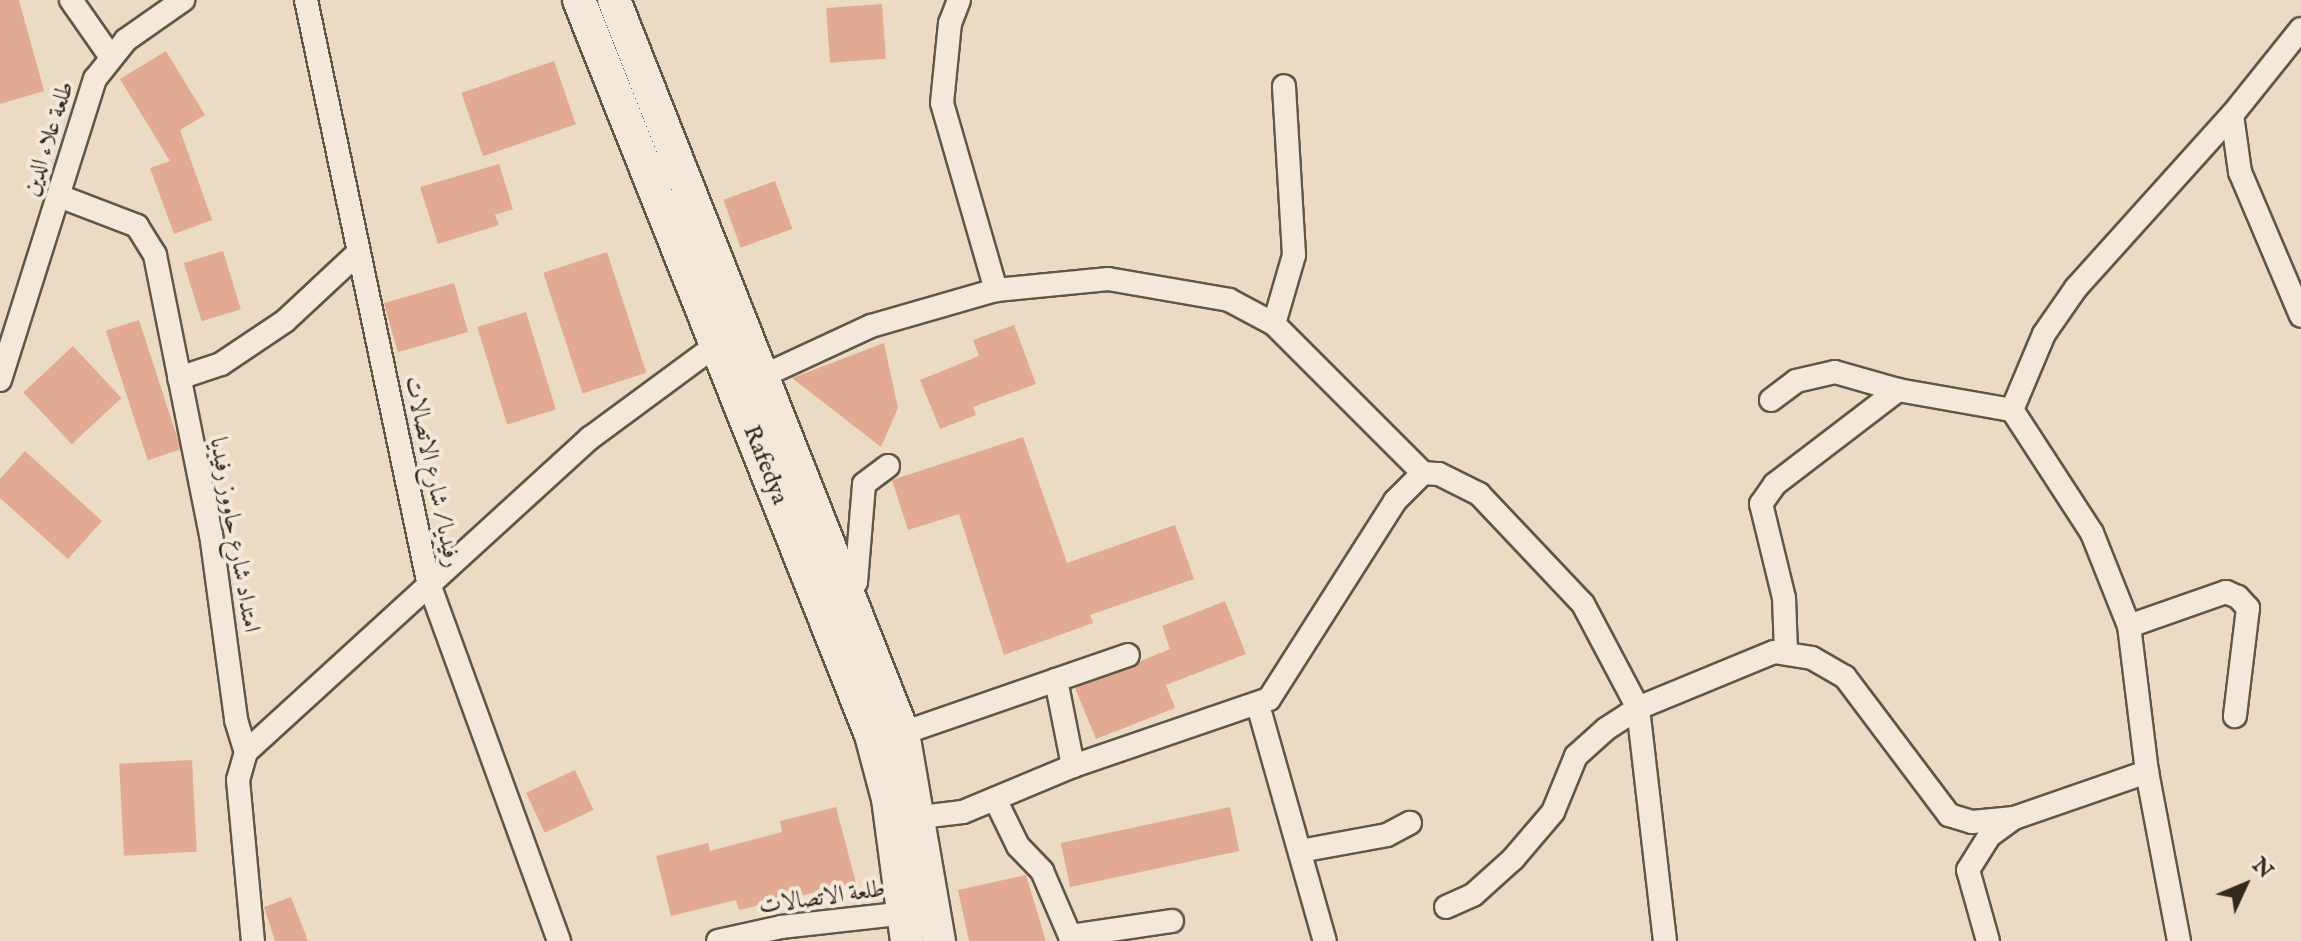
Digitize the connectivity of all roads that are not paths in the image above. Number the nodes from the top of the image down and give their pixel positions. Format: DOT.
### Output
graph roads {
  1 [pos="71,0"];
  2 [pos="183,0"];
  3 [pos="306,0"];
  4 [pos="579,0"];
  5 [pos="614,0"];
  6 [pos="959,0"];
  7 [pos="2301,29"];
  8 [pos="110,56"];
  9 [pos="1284,86"];
  10 [pos="2232,115"];
  11 [pos="59,196"];
  12 [pos="359,252"];
  13 [pos="996,290"];
  14 [pos="2301,316"];
  15 [pos="1274,324"];
  16 [pos="715,346"];
  17 [pos="179,378"];
  18 [pos="0,380"];
  19 [pos="748,383"];
  20 [pos="1898,390"];
  21 [pos="1771,400"];
  22 [pos="2012,410"];
  23 [pos="888,466"];
  24 [pos="1423,473"];
  25 [pos="428,581"];
  26 [pos="850,592"];
  27 [pos="2129,626"];
  28 [pos="1786,652"];
  29 [pos="1128,655"];
  30 [pos="1056,680"];
  31 [pos="1258,705"];
  32 [pos="1638,708"];
  33 [pos="2235,716"];
  34 [pos="903,733"];
  35 [pos="246,752"];
  36 [pos="1073,766"];
  37 [pos="2147,772"];
  38 [pos="996,801"];
  39 [pos="2014,818"];
  40 [pos="906,819"];
  41 [pos="1410,823"];
  42 [pos="1300,851"];
  43 [pos="1446,907"];
  44 [pos="1172,921"];
  45 [pos="921,927"];
  46 [pos="253,941"];
  47 [pos="559,941"];
  48 [pos="718,941"];
  49 [pos="1325,941"];
  50 [pos="1665,941"];
  51 [pos="1988,941"];
  52 [pos="2179,941"];
  1 -- 8 [label="street"];
  2 -- 8 [label="street, طلعة علاء الدين"];
  3 -- 12 [label="street, رفيديا / شارع الاتصالات"];
  4 -- 16 [label="main road, Rafedya"];
  5 -- 19 [label="main road, Rafedya"];
  6 -- 13 [label="street"];
  7 -- 10 [label="street"];
  8 -- 11 [label="street, طلعة علاء الدين"];
  9 -- 15 [label="street"];
  10 -- 14 [label="street"];
  10 -- 22 [label="street"];
  11 -- 17 [label="street, امتداد شارع حاووز رفيديا"];
  11 -- 18 [label="street, طلعة علاء الدين"];
  12 -- 17 [label="street"];
  12 -- 25 [label="street, رفيديا / شارع الاتصالات"];
  13 -- 15 [label="street"];
  13 -- 19 [label="street"];
  15 -- 24 [label="street"];
  16 -- 19 [label="main road, Rafedya"];
  16 -- 25 [label="street"];
  17 -- 35 [label="street, امتداد شارع حاووز رفيديا"];
  19 -- 26 [label="main road, Rafedya"];
  19 -- 40 [label="main road, Rafedya"];
  20 -- 21 [label="street"];
  20 -- 22 [label="street"];
  20 -- 28 [label="street"];
  22 -- 27 [label="street"];
  23 -- 26 [label="street"];
  24 -- 31 [label="street"];
  24 -- 32 [label="street"];
  25 -- 35 [label="street"];
  25 -- 47 [label="street, رفيديا / شارع الاتصالات"];
  26 -- 34 [label="main road, Rafedya"];
  27 -- 33 [label="street"];
  27 -- 37 [label="street"];
  28 -- 32 [label="street"];
  28 -- 39 [label="street"];
  29 -- 30 [label="street"];
  30 -- 34 [label="street"];
  30 -- 36 [label="street"];
  31 -- 36 [label="street"];
  31 -- 42 [label="street"];
  32 -- 43 [label="street"];
  32 -- 50 [label="street"];
  34 -- 40 [label="main road, Rafedya"];
  35 -- 46 [label="street, امتداد شارع حاووز رفيديا"];
  36 -- 38 [label="street"];
  37 -- 39 [label="street"];
  37 -- 52 [label="street"];
  38 -- 40 [label="street"];
  38 -- 44 [label="street"];
  39 -- 51 [label="street"];
  40 -- 45 [label="main road, Rafedya"];
  41 -- 42 [label="street"];
  42 -- 49 [label="street"];
  45 -- 48 [label="street, طلعة الاتصالات"];
}
